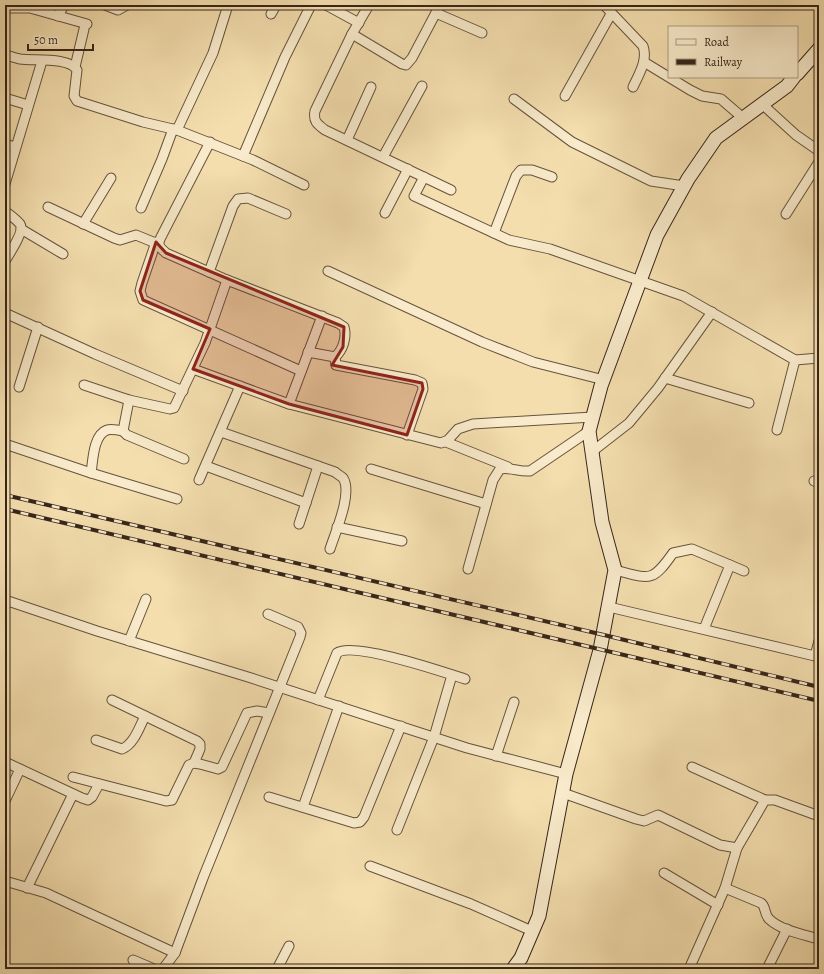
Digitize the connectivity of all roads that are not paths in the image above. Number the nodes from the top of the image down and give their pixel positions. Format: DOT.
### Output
graph roads {
  1 [pos="64,5"];
  2 [pos="105,5"];
  3 [pos="127,5"];
  4 [pos="228,5"];
  5 [pos="276,5"];
  6 [pos="312,5"];
  7 [pos="326,5"];
  8 [pos="369,5"];
  9 [pos="604,5"];
  10 [pos="5,6"];
  11 [pos="438,9"];
  12 [pos="271,14"];
  13 [pos="611,14"];
  14 [pos="58,16"];
  15 [pos="359,23"];
  16 [pos="482,33"];
  17 [pos="352,34"];
  18 [pos="819,49"];
  19 [pos="5,55"];
  20 [pos="42,60"];
  21 [pos="644,62"];
  22 [pos="75,68"];
  23 [pos="798,73"];
  24 [pos="668,77"];
  25 [pos="670,78"];
  26 [pos="793,78"];
  27 [pos="422,86"];
  28 [pos="371,87"];
  29 [pos="633,87"];
  30 [pos="565,96"];
  31 [pos="5,98"];
  32 [pos="514,98"];
  33 [pos="762,104"];
  34 [pos="28,105"];
  35 [pos="743,118"];
  36 [pos="175,129"];
  37 [pos="346,140"];
  38 [pos="210,142"];
  39 [pos="5,144"];
  40 [pos="15,147"];
  41 [pos="819,151"];
  42 [pos="243,156"];
  43 [pos="383,157"];
  44 [pos="819,162"];
  45 [pos="408,169"];
  46 [pos="424,177"];
  47 [pos="552,177"];
  48 [pos="111,178"];
  49 [pos="5,184"];
  50 [pos="304,185"];
  51 [pos="684,186"];
  52 [pos="451,190"];
  53 [pos="48,208"];
  54 [pos="141,208"];
  55 [pos="5,211"];
  56 [pos="385,213"];
  57 [pos="286,214"];
  58 [pos="786,214"];
  59 [pos="83,224"];
  60 [pos="21,229"];
  61 [pos="494,234"];
  62 [pos="157,243"];
  63 [pos="63,254"];
  64 [pos="5,261"];
  65 [pos="328,271"];
  66 [pos="209,272"];
  67 [pos="227,280"];
  68 [pos="641,280"];
  69 [pos="712,312"];
  70 [pos="5,313"];
  71 [pos="322,316"];
  72 [pos="38,328"];
  73 [pos="210,329"];
  74 [pos="308,352"];
  75 [pos="335,357"];
  76 [pos="819,358"];
  77 [pos="795,360"];
  78 [pos="193,368"];
  79 [pos="301,371"];
  80 [pos="665,378"];
  81 [pos="604,380"];
  82 [pos="84,385"];
  83 [pos="240,386"];
  84 [pos="18,387"];
  85 [pos="183,391"];
  86 [pos="129,400"];
  87 [pos="748,402"];
  88 [pos="289,404"];
  89 [pos="592,417"];
  90 [pos="777,430"];
  91 [pos="123,431"];
  92 [pos="589,431"];
  93 [pos="221,432"];
  94 [pos="407,435"];
  95 [pos="445,442"];
  96 [pos="5,444"];
  97 [pos="593,451"];
  98 [pos="184,459"];
  99 [pos="206,466"];
  100 [pos="318,466"];
  101 [pos="508,468"];
  102 [pos="371,469"];
  103 [pos="91,473"];
  104 [pos="200,480"];
  105 [pos="178,499"];
  106 [pos="306,503"];
  107 [pos="486,504"];
  108 [pos="299,524"];
  109 [pos="337,527"];
  110 [pos="402,541"];
  111 [pos="330,549"];
  112 [pos="730,565"];
  113 [pos="468,569"];
  114 [pos="615,570"];
  115 [pos="744,571"];
  116 [pos="146,599"];
  117 [pos="5,600"];
  118 [pos="609,606"];
  119 [pos="268,614"];
  120 [pos="704,629"];
  121 [pos="819,640"];
  122 [pos="129,641"];
  123 [pos="817,656"];
  124 [pos="452,675"];
  125 [pos="465,679"];
  126 [pos="279,687"];
  127 [pos="112,700"];
  128 [pos="318,700"];
  129 [pos="514,702"];
  130 [pos="339,706"];
  131 [pos="269,713"];
  132 [pos="145,716"];
  133 [pos="401,726"];
  134 [pos="434,737"];
  135 [pos="96,740"];
  136 [pos="496,756"];
  137 [pos="5,762"];
  138 [pos="194,763"];
  139 [pos="692,767"];
  140 [pos="20,769"];
  141 [pos="566,774"];
  142 [pos="73,777"];
  143 [pos="99,784"];
  144 [pos="563,793"];
  145 [pos="73,794"];
  146 [pos="270,797"];
  147 [pos="765,800"];
  148 [pos="5,801"];
  149 [pos="303,807"];
  150 [pos="819,816"];
  151 [pos="397,830"];
  152 [pos="737,848"];
  153 [pos="370,866"];
  154 [pos="664,873"];
  155 [pos="5,881"];
  156 [pos="27,888"];
  157 [pos="725,888"];
  158 [pos="718,905"];
  159 [pos="787,929"];
  160 [pos="532,931"];
  161 [pos="819,939"];
  162 [pos="289,946"];
  163 [pos="175,954"];
  164 [pos="133,960"];
  165 [pos="5,967"];
  166 [pos="8,969"];
  167 [pos="154,969"];
  168 [pos="163,969"];
  169 [pos="277,969"];
  170 [pos="513,969"];
  171 [pos="689,969"];
  172 [pos="767,969"];
  1 -- 14 [label="street"];
  2 -- 3 [label="street"];
  4 -- 36 [label="street"];
  5 -- 12 [label="street"];
  6 -- 42 [label="street"];
  7 -- 15 [label="street"];
  8 -- 15 [label="street"];
  9 -- 13 [label="street"];
  10 -- 14 [label="street"];
  11 -- 16 [label="street"];
  11 -- 17 [label="street"];
  13 -- 21 [label="street"];
  13 -- 30 [label="street"];
  14 -- 22 [label="street"];
  15 -- 17 [label="street"];
  17 -- 37 [label="street"];
  18 -- 23 [label="main road"];
  19 -- 20 [label="street"];
  20 -- 22 [label="street"];
  20 -- 34 [label="street"];
  21 -- 24 [label="street"];
  21 -- 29 [label="street"];
  22 -- 36 [label="street"];
  25 -- 35 [label="street"];
  26 -- 33 [label="main road"];
  27 -- 43 [label="street"];
  28 -- 37 [label="street"];
  31 -- 34 [label="street"];
  32 -- 51 [label="street"];
  33 -- 35 [label="main road"];
  33 -- 41 [label="street"];
  34 -- 40 [label="street"];
  35 -- 51 [label="main road"];
  36 -- 38 [label="street"];
  36 -- 54 [label="street"];
  37 -- 43 [label="street"];
  38 -- 42 [label="street"];
  38 -- 62 [label="street"];
  39 -- 40 [label="street"];
  40 -- 49 [label="street"];
  42 -- 50 [label="street"];
  43 -- 45 [label="street"];
  44 -- 58 [label="street"];
  45 -- 46 [label="street"];
  45 -- 56 [label="street"];
  46 -- 52 [label="street"];
  46 -- 61 [label="street"];
  47 -- 61 [label="street"];
  48 -- 59 [label="street"];
  51 -- 68 [label="main road"];
  53 -- 59 [label="street"];
  55 -- 60 [label="street"];
  57 -- 66 [label="street"];
  59 -- 62 [label="street"];
  60 -- 63 [label="street"];
  60 -- 64 [label="street"];
  61 -- 68 [label="street"];
  62 -- 66 [label="street"];
  62 -- 73 [label="street"];
  65 -- 81 [label="street"];
  66 -- 67 [label="street"];
  67 -- 71 [label="street"];
  67 -- 73 [label="street"];
  68 -- 69 [label="street"];
  68 -- 81 [label="main road"];
  69 -- 77 [label="street"];
  69 -- 80 [label="street"];
  70 -- 72 [label="street"];
  71 -- 74 [label="street"];
  71 -- 75 [label="street"];
  72 -- 84 [label="street"];
  72 -- 85 [label="street"];
  73 -- 78 [label="street"];
  73 -- 79 [label="street"];
  74 -- 75 [label="street"];
  74 -- 79 [label="street"];
  75 -- 94 [label="street"];
  76 -- 77 [label="street"];
  77 -- 90 [label="street"];
  78 -- 83 [label="street"];
  78 -- 85 [label="street"];
  79 -- 88 [label="street"];
  80 -- 87 [label="street"];
  80 -- 97 [label="street"];
  81 -- 89 [label="main road"];
  82 -- 86 [label="street"];
  83 -- 88 [label="street"];
  83 -- 93 [label="street"];
  85 -- 86 [label="street"];
  86 -- 91 [label="street"];
  88 -- 94 [label="street"];
  89 -- 92 [label="main road"];
  89 -- 95 [label="street"];
  91 -- 98 [label="street"];
  91 -- 103 [label="street"];
  92 -- 97 [label="main road"];
  92 -- 101 [label="street"];
  93 -- 99 [label="street"];
  93 -- 100 [label="street"];
  94 -- 95 [label="street"];
  95 -- 101 [label="street"];
  96 -- 103 [label="street"];
  97 -- 114 [label="main road"];
  99 -- 104 [label="street"];
  99 -- 106 [label="street"];
  100 -- 106 [label="street"];
  100 -- 109 [label="street"];
  101 -- 107 [label="street"];
  102 -- 107 [label="street"];
  103 -- 105 [label="street"];
  106 -- 108 [label="street"];
  107 -- 113 [label="street"];
  109 -- 110 [label="street"];
  109 -- 111 [label="street"];
  112 -- 114 [label="street"];
  112 -- 115 [label="street"];
  112 -- 120 [label="street"];
  114 -- 118 [label="main road"];
  116 -- 122 [label="street"];
  117 -- 122 [label="street"];
  118 -- 120 [label="street"];
  118 -- 141 [label="main road"];
  119 -- 126 [label="street"];
  120 -- 123 [label="street"];
  121 -- 123 [label="street"];
  122 -- 126 [label="street"];
  124 -- 125 [label="street"];
  124 -- 128 [label="street"];
  124 -- 134 [label="street"];
  126 -- 128 [label="street"];
  126 -- 131 [label="street"];
  127 -- 132 [label="street"];
  128 -- 130 [label="street"];
  129 -- 136 [label="street"];
  130 -- 133 [label="street"];
  130 -- 149 [label="street"];
  131 -- 138 [label="street"];
  131 -- 163 [label="street"];
  132 -- 135 [label="street"];
  132 -- 138 [label="street"];
  133 -- 134 [label="street"];
  133 -- 149 [label="street"];
  134 -- 136 [label="street"];
  134 -- 151 [label="street"];
  136 -- 141 [label="street"];
  137 -- 140 [label="street"];
  138 -- 143 [label="street"];
  139 -- 147 [label="street"];
  140 -- 145 [label="street"];
  140 -- 148 [label="street"];
  141 -- 144 [label="main road"];
  142 -- 143 [label="street"];
  143 -- 145 [label="street"];
  144 -- 152 [label="street"];
  144 -- 160 [label="main road"];
  145 -- 156 [label="street"];
  146 -- 149 [label="street"];
  147 -- 150 [label="street"];
  147 -- 152 [label="street"];
  152 -- 157 [label="street"];
  153 -- 160 [label="street"];
  154 -- 158 [label="street"];
  155 -- 156 [label="street"];
  156 -- 163 [label="street"];
  157 -- 158 [label="street"];
  157 -- 159 [label="street"];
  158 -- 171 [label="street"];
  159 -- 161 [label="street"];
  159 -- 172 [label="street"];
  160 -- 170 [label="main road"];
  162 -- 169 [label="street"];
  163 -- 168 [label="street"];
  164 -- 167 [label="street"];
  165 -- 166 [label="street"];
}
